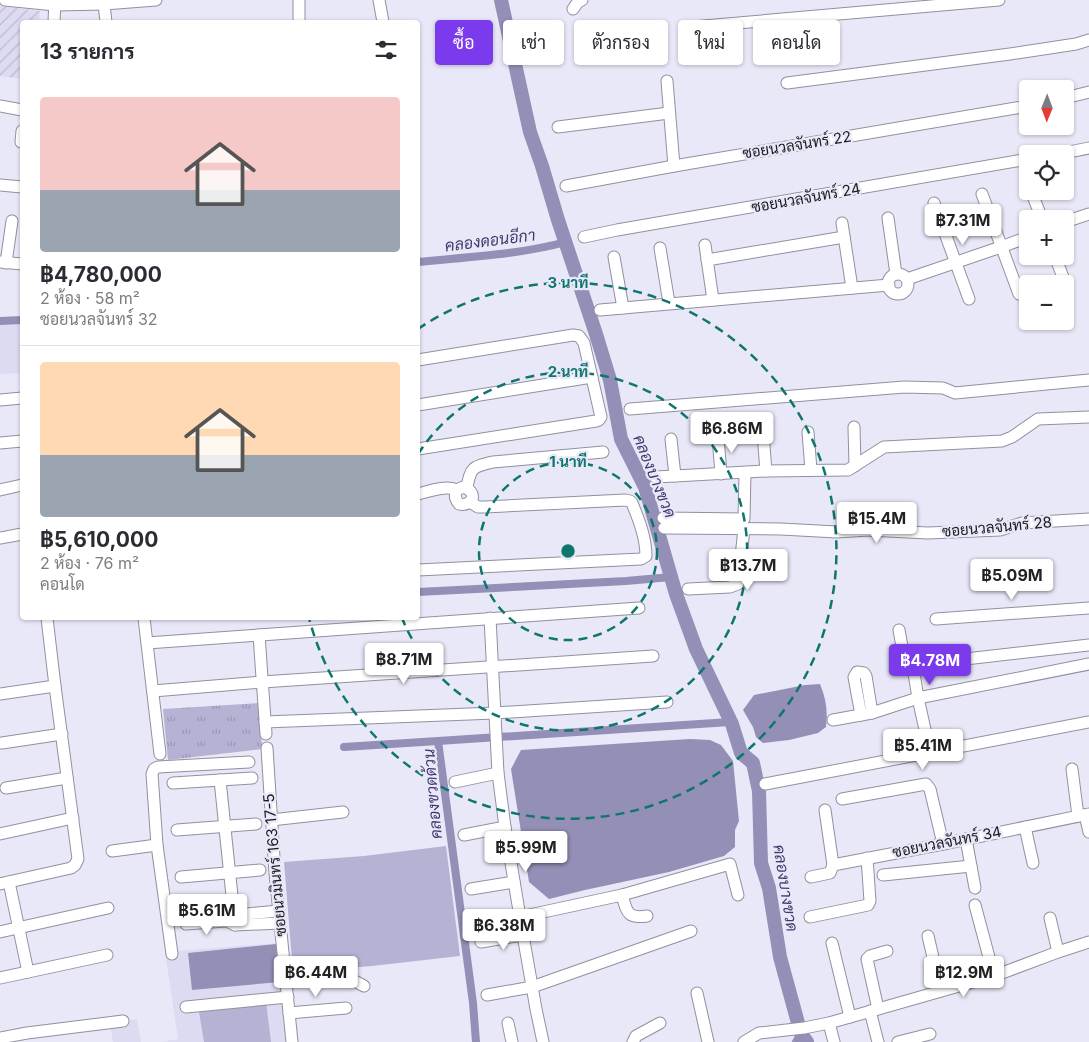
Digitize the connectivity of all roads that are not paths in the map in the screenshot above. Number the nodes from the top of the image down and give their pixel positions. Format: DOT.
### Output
graph roads {
  1 [pos="5,0"];
  2 [pos="156,0"];
  3 [pos="299,0"];
  4 [pos="379,0"];
  5 [pos="582,0"];
  6 [pos="1000,0"];
  7 [pos="55,3"];
  8 [pos="104,4"];
  9 [pos="573,9"];
  10 [pos="54,20"];
  11 [pos="106,20"];
  12 [pos="299,20"];
  13 [pos="383,20"];
  14 [pos="743,22"];
  15 [pos="1089,40"];
  16 [pos="667,81"];
  17 [pos="786,83"];
  18 [pos="1089,92"];
  19 [pos="1074,96"];
  20 [pos="0,106"];
  21 [pos="1019,108"];
  22 [pos="20,110"];
  23 [pos="669,113"];
  24 [pos="558,127"];
  25 [pos="1089,148"];
  26 [pos="1074,151"];
  27 [pos="1019,161"];
  28 [pos="674,166"];
  29 [pos="0,185"];
  30 [pos="566,186"];
  31 [pos="20,187"];
  32 [pos="982,194"];
  33 [pos="934,203"];
  34 [pos="1089,214"];
  35 [pos="888,218"];
  36 [pos="1074,219"];
  37 [pos="12,222"];
  38 [pos="842,223"];
  39 [pos="584,237"];
  40 [pos="844,238"];
  41 [pos="1019,240"];
  42 [pos="705,245"];
  43 [pos="1001,247"];
  44 [pos="660,248"];
  45 [pos="614,257"];
  46 [pos="707,260"];
  47 [pos="3,262"];
  48 [pos="955,262"];
  49 [pos="20,264"];
  50 [pos="902,277"];
  51 [pos="889,285"];
  52 [pos="852,288"];
  53 [pos="1019,294"];
  54 [pos="969,298"];
  55 [pos="713,300"];
  56 [pos="669,303"];
  57 [pos="623,308"];
  58 [pos="600,310"];
  59 [pos="420,360"];
  60 [pos="592,377"];
  61 [pos="1089,380"];
  62 [pos="20,398"];
  63 [pos="0,400"];
  64 [pos="420,405"];
  65 [pos="630,409"];
  66 [pos="1089,417"];
  67 [pos="854,427"];
  68 [pos="808,432"];
  69 [pos="763,434"];
  70 [pos="718,436"];
  71 [pos="671,438"];
  72 [pos="20,442"];
  73 [pos="0,443"];
  74 [pos="420,449"];
  75 [pos="603,452"];
  76 [pos="855,466"];
  77 [pos="811,470"];
  78 [pos="766,471"];
  79 [pos="745,473"];
  80 [pos="721,474"];
  81 [pos="655,476"];
  82 [pos="675,476"];
  83 [pos="20,485"];
  84 [pos="462,489"];
  85 [pos="0,490"];
  86 [pos="420,494"];
  87 [pos="1089,519"];
  88 [pos="744,529"];
  89 [pos="20,534"];
  90 [pos="0,538"];
  91 [pos="420,570"];
  92 [pos="688,590"];
  93 [pos="639,608"];
  94 [pos="1089,608"];
  95 [pos="490,618"];
  96 [pos="936,619"];
  97 [pos="47,620"];
  98 [pos="144,620"];
  99 [pos="900,630"];
  100 [pos="259,635"];
  101 [pos="147,643"];
  102 [pos="1089,645"];
  103 [pos="1064,648"];
  104 [pos="653,656"];
  105 [pos="1089,664"];
  106 [pos="492,666"];
  107 [pos="913,667"];
  108 [pos="1071,668"];
  109 [pos="262,682"];
  110 [pos="55,686"];
  111 [pos="153,691"];
  112 [pos="0,694"];
  113 [pos="918,698"];
  114 [pos="667,702"];
  115 [pos="495,713"];
  116 [pos="833,720"];
  117 [pos="265,722"];
  118 [pos="1089,722"];
  119 [pos="62,734"];
  120 [pos="266,734"];
  121 [pos="2,743"];
  122 [pos="267,748"];
  123 [pos="930,752"];
  124 [pos="160,754"];
  125 [pos="249,762"];
  126 [pos="1072,769"];
  127 [pos="498,774"];
  128 [pos="67,778"];
  129 [pos="252,778"];
  130 [pos="220,780"];
  131 [pos="455,782"];
  132 [pos="174,783"];
  133 [pos="765,784"];
  134 [pos="6,788"];
  135 [pos="842,800"];
  136 [pos="826,810"];
  137 [pos="343,812"];
  138 [pos="1084,815"];
  139 [pos="73,818"];
  140 [pos="271,820"];
  141 [pos="256,824"];
  142 [pos="225,825"];
  143 [pos="505,827"];
  144 [pos="1025,827"];
  145 [pos="178,830"];
  146 [pos="1089,832"];
  147 [pos="0,834"];
  148 [pos="464,835"];
  149 [pos="966,839"];
  150 [pos="942,844"];
  151 [pos="157,845"];
  152 [pos="112,851"];
  153 [pos="903,851"];
  154 [pos="867,858"];
  155 [pos="1033,863"];
  156 [pos="833,865"];
  157 [pos="971,866"];
  158 [pos="260,870"];
  159 [pos="231,873"];
  160 [pos="907,873"];
  161 [pos="883,875"];
  162 [pos="811,877"];
  163 [pos="181,878"];
  164 [pos="514,882"];
  165 [pos="4,883"];
  166 [pos="975,888"];
  167 [pos="471,889"];
  168 [pos="622,895"];
  169 [pos="738,895"];
  170 [pos="975,905"];
  171 [pos="108,908"];
  172 [pos="648,916"];
  173 [pos="279,917"];
  174 [pos="520,917"];
  175 [pos="810,917"];
  176 [pos="1050,918"];
  177 [pos="232,920"];
  178 [pos="186,924"];
  179 [pos="18,928"];
  180 [pos="691,931"];
  181 [pos="0,932"];
  182 [pos="522,935"];
  183 [pos="928,936"];
  184 [pos="481,942"];
  185 [pos="1089,942"];
  186 [pos="832,943"];
  187 [pos="887,951"];
  188 [pos="1058,952"];
  189 [pos="172,954"];
  190 [pos="107,955"];
  191 [pos="28,972"];
  192 [pos="994,976"];
  193 [pos="0,978"];
  194 [pos="286,981"];
  195 [pos="364,986"];
  196 [pos="532,987"];
  197 [pos="941,991"];
  198 [pos="697,993"];
  199 [pos="487,995"];
  200 [pos="288,997"];
  201 [pos="186,1007"];
  202 [pos="346,1008"];
  203 [pos="874,1010"];
  204 [pos="290,1013"];
  205 [pos="850,1017"];
  206 [pos="123,1021"];
  207 [pos="508,1023"];
  208 [pos="660,1023"];
  209 [pos="829,1024"];
  210 [pos="930,1034"];
  211 [pos="28,1037"];
  212 [pos="0,1038"];
  213 [pos="292,1042"];
  214 [pos="512,1042"];
  215 [pos="543,1042"];
  216 [pos="633,1042"];
  217 [pos="708,1042"];
  218 [pos="744,1042"];
  219 [pos="834,1042"];
  220 [pos="878,1042"];
  221 [pos="898,1042"];
  1 -- 7 [label="street"];
  2 -- 8 [label="street"];
  3 -- 12 [label="street"];
  4 -- 13 [label="street"];
  5 -- 9 [label="street"];
  6 -- 14 [label="street"];
  7 -- 8 [label="street"];
  7 -- 10 [label="street"];
  8 -- 11 [label="street"];
  15 -- 17 [label="street"];
  16 -- 23 [label="street"];
  18 -- 19 [label="street"];
  20 -- 22 [label="street"];
  21 -- 28 [label="street, ซอยนวลจันทร์ 22"];
  23 -- 24 [label="street"];
  23 -- 28 [label="street"];
  25 -- 26 [label="street"];
  27 -- 39 [label="street, ซอยนวลจันทร์ 24"];
  28 -- 30 [label="street, ซอยนวลจันทร์ 22"];
  29 -- 31 [label="street"];
  32 -- 43 [label="street"];
  33 -- 48 [label="street"];
  34 -- 36 [label="street"];
  35 -- 50 [label="street"];
  37 -- 47 [label="street"];
  38 -- 40 [label="street"];
  40 -- 46 [label="street"];
  40 -- 52 [label="street"];
  41 -- 43 [label="street"];
  42 -- 46 [label="street"];
  43 -- 48 [label="street"];
  43 -- 53 [label="street"];
  44 -- 56 [label="street"];
  45 -- 57 [label="street"];
  46 -- 55 [label="street"];
  47 -- 49 [label="street"];
  48 -- 50 [label="street"];
  48 -- 54 [label="street"];
  50 -- 51 [label="street"];
  50 -- 51 [label="street"];
  51 -- 52 [label="street"];
  52 -- 55 [label="street"];
  55 -- 56 [label="street"];
  56 -- 57 [label="street"];
  57 -- 58 [label="street"];
  59 -- 60 [label="street"];
  60 -- 64 [label="street"];
  60 -- 74 [label="street"];
  61 -- 65 [label="street"];
  62 -- 63 [label="street"];
  66 -- 76 [label="street"];
  67 -- 76 [label="street"];
  68 -- 77 [label="street"];
  69 -- 78 [label="street"];
  70 -- 80 [label="street"];
  71 -- 82 [label="street"];
  72 -- 73 [label="street"];
  75 -- 84 [label="street"];
  76 -- 77 [label="street"];
  77 -- 78 [label="street"];
  78 -- 79 [label="street"];
  79 -- 80 [label="street"];
  79 -- 88 [label="street, ซอยนวลจันทร์ 28"];
  80 -- 82 [label="street"];
  81 -- 82 [label="street"];
  83 -- 85 [label="street"];
  84 -- 86 [label="street"];
  84 -- 91 [label="street"];
  87 -- 88 [label="street, ซอยนวลจันทร์ 28"];
  88 -- 92 [label="street"];
  89 -- 90 [label="street"];
  93 -- 95 [label="street"];
  94 -- 96 [label="street"];
  95 -- 100 [label="street"];
  95 -- 106 [label="street"];
  97 -- 110 [label="street"];
  98 -- 101 [label="street"];
  99 -- 107 [label="street"];
  100 -- 101 [label="street"];
  100 -- 109 [label="street"];
  101 -- 111 [label="street"];
  102 -- 103 [label="street"];
  103 -- 107 [label="street"];
  103 -- 108 [label="street"];
  104 -- 106 [label="street"];
  105 -- 108 [label="street"];
  106 -- 109 [label="street"];
  106 -- 115 [label="street"];
  107 -- 113 [label="street"];
  108 -- 113 [label="street"];
  109 -- 111 [label="street"];
  109 -- 117 [label="street"];
  110 -- 112 [label="street"];
  110 -- 119 [label="street"];
  111 -- 124 [label="street"];
  113 -- 116 [label="street"];
  113 -- 123 [label="street"];
  114 -- 115 [label="street"];
  115 -- 117 [label="street"];
  115 -- 127 [label="street"];
  117 -- 120 [label="street"];
  118 -- 123 [label="street"];
  119 -- 121 [label="street"];
  119 -- 128 [label="street"];
  122 -- 140 [label="street, ซอยนวมินทร์ 163 17-5"];
  123 -- 133 [label="street"];
  125 -- 151 [label="street"];
  126 -- 138 [label="street"];
  127 -- 131 [label="street"];
  127 -- 143 [label="street"];
  128 -- 134 [label="street"];
  128 -- 139 [label="street"];
  129 -- 130 [label="street"];
  130 -- 132 [label="street"];
  130 -- 142 [label="street"];
  135 -- 150 [label="street"];
  136 -- 156 [label="street"];
  137 -- 140 [label="street"];
  138 -- 144 [label="street, ซอยนวลจันทร์ 34"];
  138 -- 146 [label="street"];
  139 -- 147 [label="street"];
  139 -- 165 [label="street"];
  140 -- 173 [label="street, ซอยนวมินทร์ 163 17-5"];
  141 -- 142 [label="street"];
  142 -- 145 [label="street"];
  142 -- 159 [label="street"];
  143 -- 148 [label="street"];
  143 -- 164 [label="street"];
  144 -- 149 [label="street, ซอยนวลจันทร์ 34"];
  144 -- 155 [label="street"];
  149 -- 150 [label="street, ซอยนวลจันทร์ 34"];
  149 -- 157 [label="street"];
  150 -- 153 [label="street, ซอยนวลจันทร์ 34"];
  151 -- 152 [label="street"];
  151 -- 189 [label="street"];
  153 -- 154 [label="street, ซอยนวลจันทร์ 34"];
  153 -- 160 [label="street"];
  154 -- 156 [label="street, ซอยนวลจันทร์ 34"];
  154 -- 175 [label="street"];
  156 -- 162 [label="street, ซอยนวลจันทร์ 34"];
  157 -- 160 [label="street"];
  157 -- 166 [label="street"];
  158 -- 159 [label="street"];
  159 -- 163 [label="street"];
  159 -- 177 [label="street"];
  160 -- 161 [label="street"];
  164 -- 167 [label="street"];
  164 -- 174 [label="street"];
  165 -- 179 [label="street"];
  168 -- 169 [label="street"];
  168 -- 172 [label="street"];
  168 -- 174 [label="street"];
  170 -- 192 [label="street"];
  171 -- 179 [label="street"];
  173 -- 177 [label="street"];
  173 -- 194 [label="street, ซอยนวมินทร์ 163 17-5"];
  174 -- 182 [label="street"];
  176 -- 188 [label="street"];
  177 -- 178 [label="street"];
  179 -- 181 [label="street"];
  179 -- 191 [label="street"];
  180 -- 196 [label="street"];
  182 -- 184 [label="street"];
  182 -- 196 [label="street"];
  183 -- 197 [label="street"];
  185 -- 188 [label="street"];
  186 -- 205 [label="street"];
  187 -- 203 [label="street"];
  188 -- 192 [label="street"];
  190 -- 191 [label="street"];
  191 -- 193 [label="street"];
  192 -- 197 [label="street"];
  194 -- 195 [label="street"];
  194 -- 200 [label="street, ซอยนวมินทร์ 163 17-5"];
  196 -- 199 [label="street"];
  196 -- 215 [label="street"];
  197 -- 203 [label="street"];
  198 -- 217 [label="street"];
  200 -- 201 [label="street"];
  200 -- 204 [label="street, ซอยนวมินทร์ 163 17-5"];
  202 -- 204 [label="street"];
  203 -- 205 [label="street"];
  203 -- 220 [label="street"];
  204 -- 213 [label="street, ซอยนวมินทร์ 163 17-5"];
  205 -- 209 [label="street"];
  206 -- 211 [label="street"];
  207 -- 214 [label="street"];
  208 -- 216 [label="street"];
  209 -- 218 [label="street"];
  209 -- 219 [label="street"];
  210 -- 221 [label="street"];
  211 -- 212 [label="street"];
}
